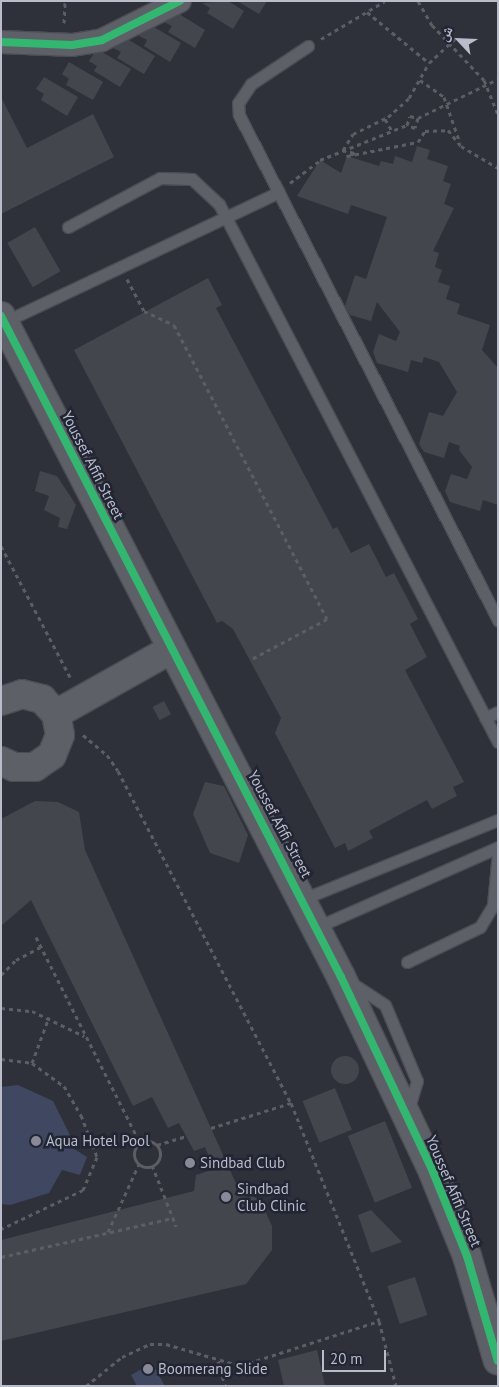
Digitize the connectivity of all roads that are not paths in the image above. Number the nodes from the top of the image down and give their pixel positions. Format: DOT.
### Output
graph roads {
  1 [pos="180,1"];
  2 [pos="1,42"];
  3 [pos="308,46"];
  4 [pos="279,192"];
  5 [pos="230,217"];
  6 [pos="68,228"];
  7 [pos="3,319"];
  8 [pos="498,620"];
  9 [pos="172,649"];
  10 [pos="1,701"];
  11 [pos="498,712"];
  12 [pos="485,718"];
  13 [pos="58,720"];
  14 [pos="498,742"];
  15 [pos="5,767"];
  16 [pos="498,820"];
  17 [pos="498,847"];
  18 [pos="498,852"];
  19 [pos="303,899"];
  20 [pos="317,927"];
  21 [pos="407,962"];
  22 [pos="498,1361"];
  1 -- 2 [label="street"];
  3 -- 4 [label="lane"];
  4 -- 5 [label="lane"];
  4 -- 8 [label="lane"];
  5 -- 6 [label="lane"];
  5 -- 7 [label="lane"];
  5 -- 12 [label="lane"];
  7 -- 9 [label="street, Youssef Afifi Street"];
  9 -- 13 [label="street"];
  9 -- 19 [label="street, Youssef Afifi Street"];
  10 -- 13 [label="street"];
  11 -- 12 [label="lane"];
  12 -- 14 [label="lane"];
  13 -- 15 [label="street"];
  16 -- 19 [label="lane"];
  17 -- 20 [label="lane"];
  18 -- 21 [label="lane"];
  19 -- 20 [label="street, Youssef Afifi Street"];
  20 -- 22 [label="street, Youssef Afifi Street"];
}
